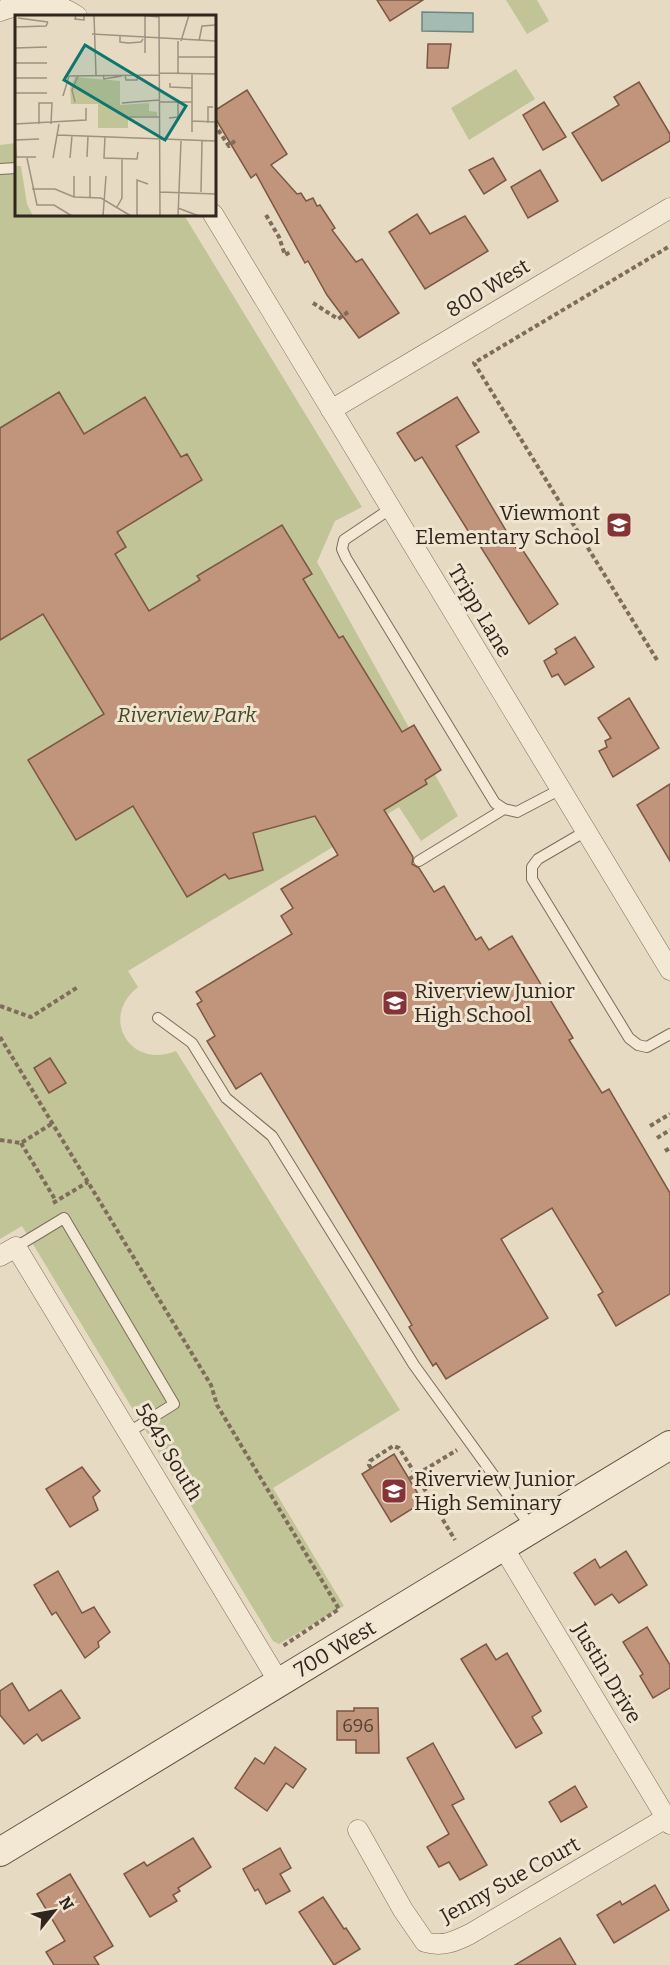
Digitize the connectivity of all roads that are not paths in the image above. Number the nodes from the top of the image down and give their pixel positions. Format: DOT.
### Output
graph roads {
  1 [pos="0,10"];
  2 [pos="75,15"];
  3 [pos="15,168"];
  4 [pos="0,169"];
  5 [pos="670,208"];
  6 [pos="214,216"];
  7 [pos="331,410"];
  8 [pos="390,509"];
  9 [pos="561,789"];
  10 [pos="504,809"];
  11 [pos="586,831"];
  12 [pos="419,861"];
  13 [pos="670,970"];
  14 [pos="158,1018"];
  15 [pos="670,1034"];
  16 [pos="8,1252"];
  17 [pos="129,1432"];
  18 [pos="670,1445"];
  19 [pos="532,1529"];
  20 [pos="503,1547"];
  21 [pos="279,1682"];
  22 [pos="668,1821"];
  23 [pos="357,1830"];
  24 [pos="0,1852"];
  1 -- 2 [label="street"];
  3 -- 4 [label="lane"];
  5 -- 7 [label="street, 800 West"];
  6 -- 7 [label="street, Tripp Lane"];
  7 -- 8 [label="street, Tripp Lane"];
  8 -- 9 [label="street, Tripp Lane"];
  8 -- 10 [label="lane"];
  9 -- 10 [label="lane"];
  9 -- 11 [label="street, Tripp Lane"];
  10 -- 12 [label="lane"];
  11 -- 13 [label="street, Tripp Lane"];
  11 -- 15 [label="lane"];
  14 -- 19 [label="lane"];
  16 -- 17 [label="street, 5845 South"];
  16 -- 17 [label="lane"];
  17 -- 21 [label="street, 5845 South"];
  18 -- 19 [label="main road, 700 West"];
  19 -- 20 [label="main road, 700 West"];
  20 -- 21 [label="main road, 700 West"];
  20 -- 22 [label="street, Justin Drive"];
  21 -- 24 [label="main road, 700 West"];
  22 -- 23 [label="street, Jenny Sue Court"];
}
